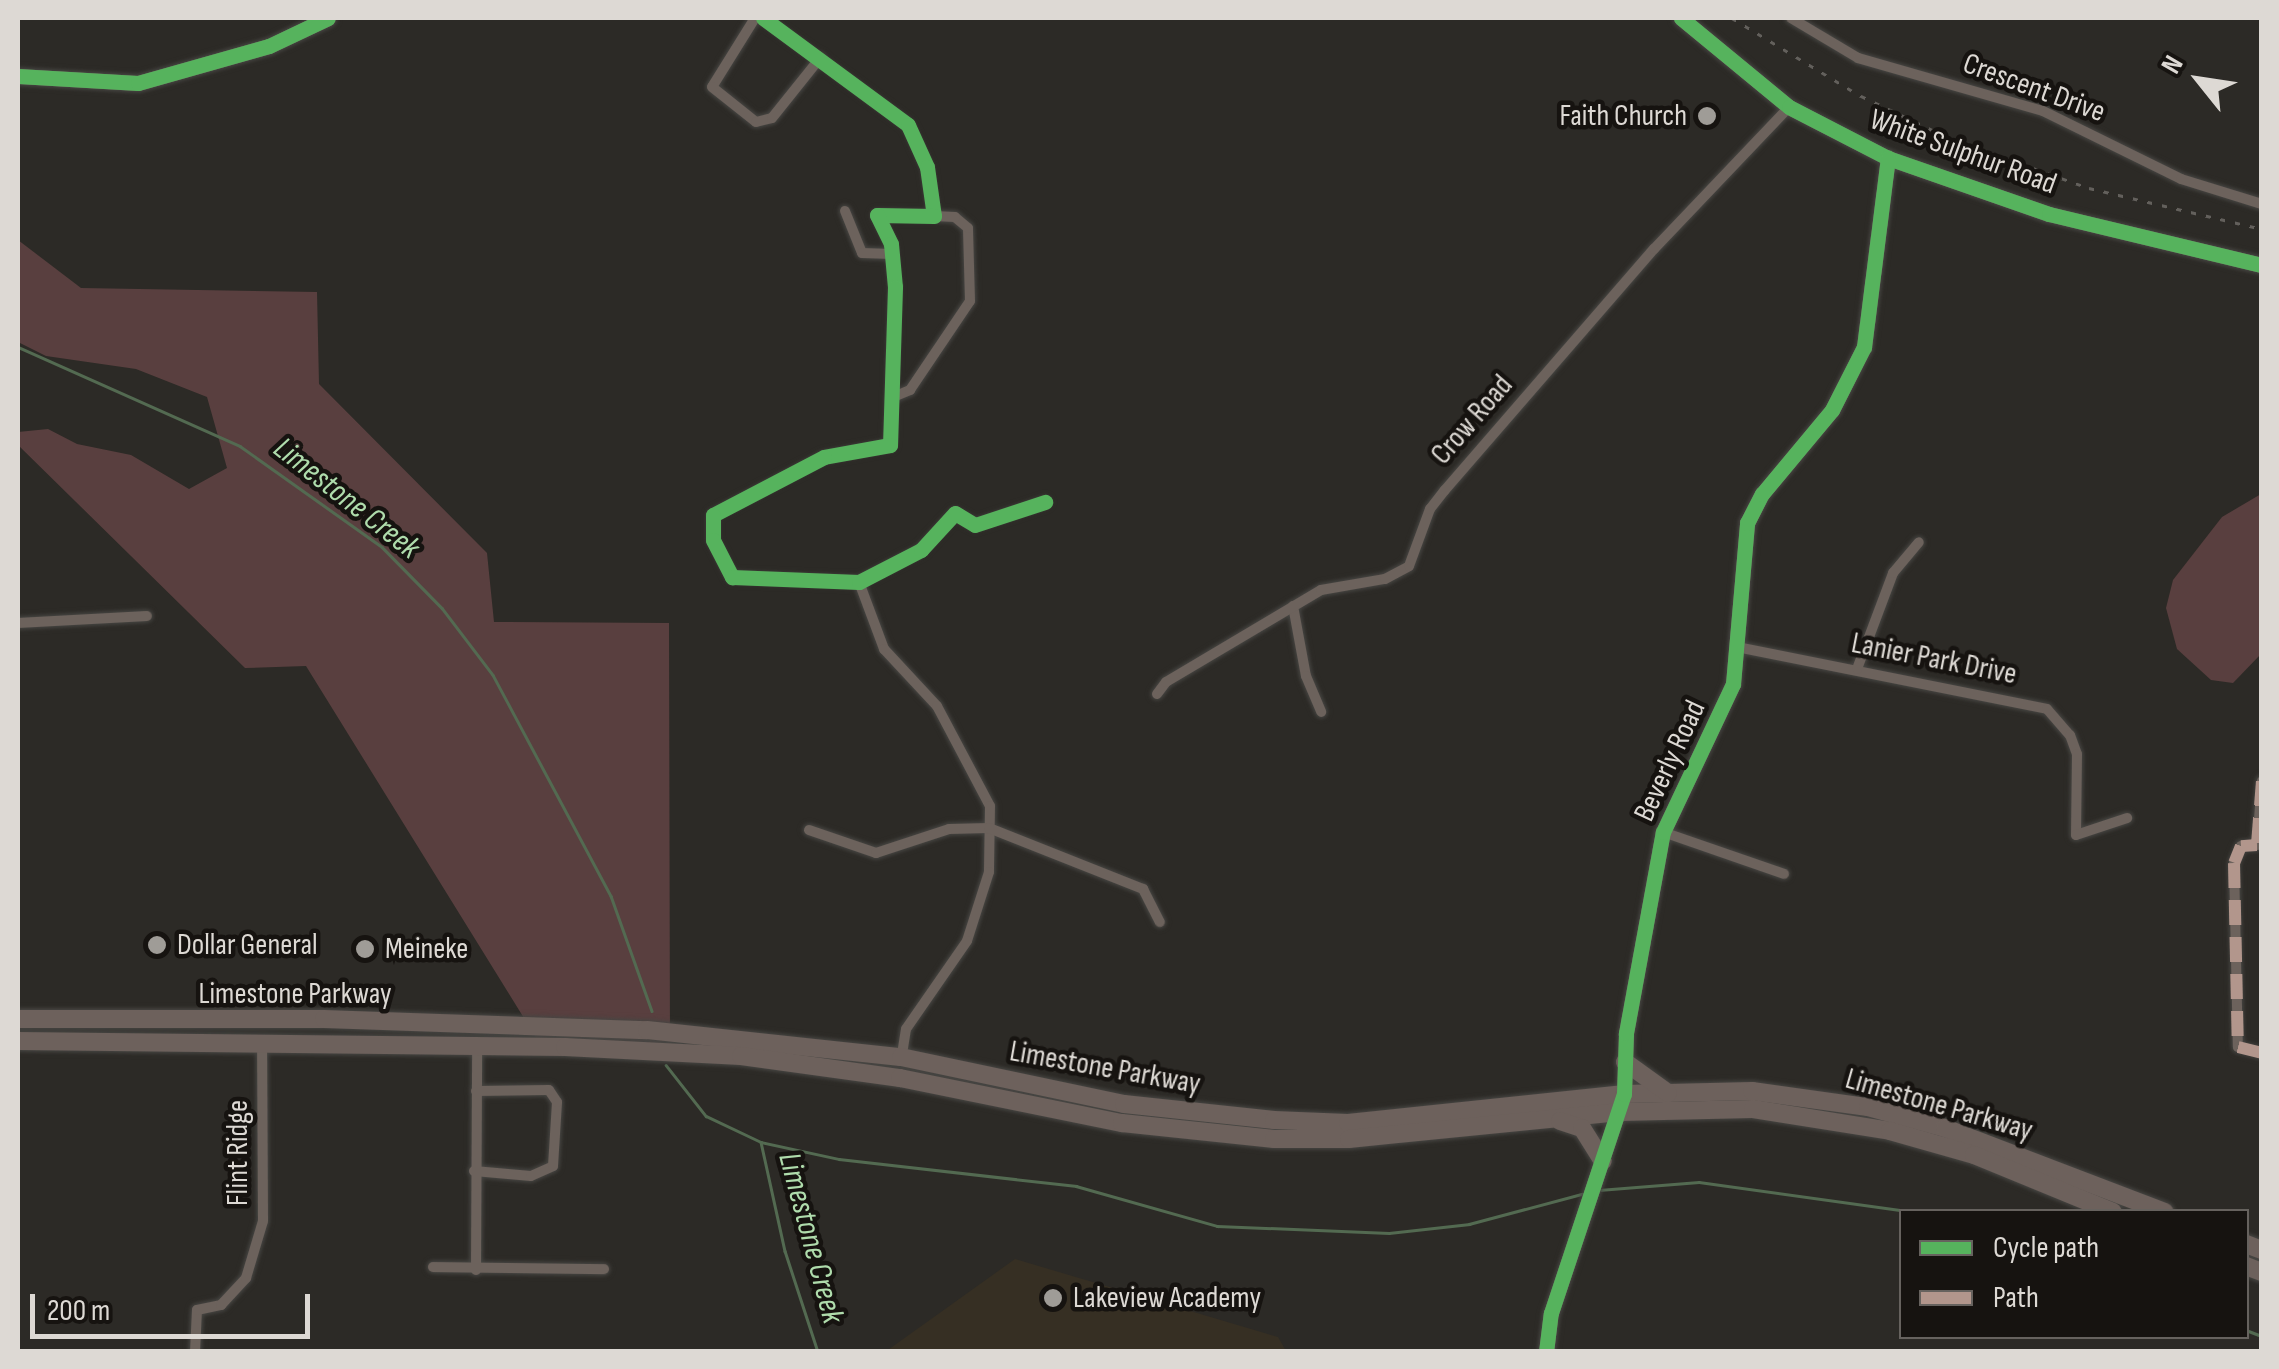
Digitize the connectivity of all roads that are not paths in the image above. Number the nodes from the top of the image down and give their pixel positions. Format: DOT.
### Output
graph roads {
  1 [pos="328,18"];
  2 [pos="756,18"];
  3 [pos="763,18"];
  4 [pos="1680,18"];
  5 [pos="1791,18"];
  6 [pos="820,58"];
  7 [pos="18,76"];
  8 [pos="1789,107"];
  9 [pos="1888,158"];
  10 [pos="2262,204"];
  11 [pos="845,211"];
  12 [pos="934,216"];
  13 [pos="892,254"];
  14 [pos="2262,265"];
  15 [pos="891,398"];
  16 [pos="1045,502"];
  17 [pos="1919,542"];
  18 [pos="859,582"];
  19 [pos="1293,606"];
  20 [pos="148,616"];
  21 [pos="18,624"];
  22 [pos="1737,648"];
  23 [pos="1857,669"];
  24 [pos="1157,694"];
  25 [pos="1321,712"];
  26 [pos="2262,781"];
  27 [pos="2127,818"];
  28 [pos="990,828"];
  29 [pos="809,830"];
  30 [pos="1664,832"];
  31 [pos="1784,874"];
  32 [pos="1160,922"];
  33 [pos="23,1019"];
  34 [pos="478,1023"];
  35 [pos="23,1041"];
  36 [pos="262,1043"];
  37 [pos="477,1045"];
  38 [pos="2262,1053"];
  39 [pos="901,1057"];
  40 [pos="1625,1062"];
  41 [pos="900,1078"];
  42 [pos="476,1090"];
  43 [pos="1668,1093"];
  44 [pos="1622,1103"];
  45 [pos="1550,1119"];
  46 [pos="1603,1161"];
  47 [pos="474,1171"];
  48 [pos="2106,1209"];
  49 [pos="2157,1209"];
  50 [pos="433,1267"];
  51 [pos="604,1269"];
  52 [pos="476,1270"];
  53 [pos="195,1352"];
  54 [pos="1546,1352"];
  1 -- 7 [label="street"];
  2 -- 6 [label="street"];
  3 -- 6 [label="street"];
  4 -- 8 [label="street, White Sulphur Road"];
  5 -- 10 [label="street, Crescent Drive"];
  6 -- 12 [label="street"];
  8 -- 9 [label="street, White Sulphur Road"];
  8 -- 19 [label="street, Crow Road"];
  9 -- 14 [label="street, White Sulphur Road"];
  9 -- 22 [label="street, Beverly Road"];
  11 -- 13 [label="street"];
  12 -- 13 [label="street"];
  12 -- 15 [label="street"];
  13 -- 15 [label="street"];
  15 -- 18 [label="street"];
  16 -- 18 [label="street"];
  17 -- 23 [label="street"];
  18 -- 28 [label="street"];
  19 -- 24 [label="street, Crow Road"];
  19 -- 25 [label="street"];
  20 -- 21 [label="street"];
  22 -- 23 [label="street, Lanier Park Drive"];
  22 -- 30 [label="street, Beverly Road"];
  23 -- 27 [label="street, Lanier Park Drive"];
  26 -- 38 [label="street"];
  28 -- 29 [label="street"];
  28 -- 32 [label="street"];
  28 -- 39 [label="street"];
  30 -- 31 [label="street"];
  30 -- 40 [label="street, Beverly Road"];
  33 -- 34 [label="main road, Limestone Parkway"];
  33 -- 35 [label="main road"];
  34 -- 37 [label="main road"];
  34 -- 39 [label="main road, Limestone Parkway"];
  35 -- 36 [label="main road, Limestone Parkway"];
  36 -- 37 [label="main road, Limestone Parkway"];
  36 -- 53 [label="street, Flint Ridge"];
  37 -- 41 [label="main road, Limestone Parkway"];
  37 -- 42 [label="street"];
  39 -- 41 [label="street"];
  39 -- 44 [label="main road, Limestone Parkway"];
  40 -- 43 [label="main road"];
  40 -- 44 [label="street, Beverly Road"];
  41 -- 45 [label="main road, Limestone Parkway"];
  42 -- 47 [label="street"];
  42 -- 47 [label="street"];
  43 -- 44 [label="main road, Limestone Parkway"];
  43 -- 49 [label="main road, Limestone Parkway"];
  44 -- 45 [label="main road, Limestone Parkway"];
  44 -- 46 [label="street, Beverly Road"];
  44 -- 48 [label="main road, Limestone Parkway"];
  45 -- 46 [label="main road"];
  46 -- 54 [label="street, Beverly Road"];
  47 -- 52 [label="street"];
  50 -- 52 [label="street"];
  51 -- 52 [label="street"];
}
